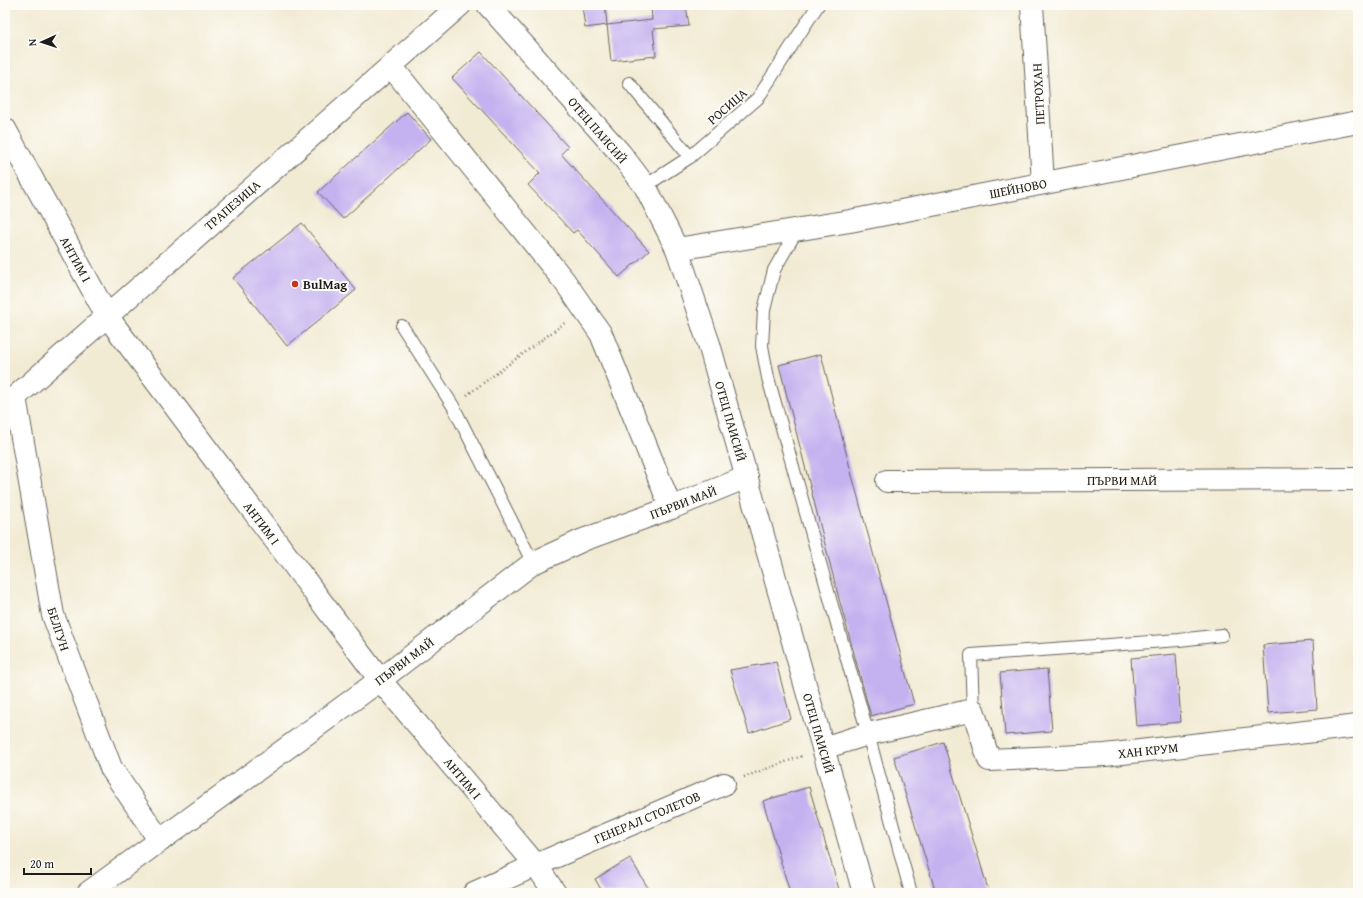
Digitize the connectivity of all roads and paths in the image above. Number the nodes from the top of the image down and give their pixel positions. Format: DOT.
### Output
graph roads {
  1 [pos="460,5"];
  2 [pos="488,5"];
  3 [pos="818,5"];
  4 [pos="1032,5"];
  5 [pos="391,66"];
  6 [pos="629,83"];
  7 [pos="1358,122"];
  8 [pos="5,129"];
  9 [pos="690,157"];
  10 [pos="1043,184"];
  11 [pos="645,186"];
  12 [pos="797,230"];
  13 [pos="677,249"];
  14 [pos="584,309"];
  15 [pos="107,316"];
  16 [pos="402,326"];
  17 [pos="10,402"];
  18 [pos="452,406"];
  19 [pos="747,477"];
  20 [pos="1358,479"];
  21 [pos="887,481"];
  22 [pos="671,508"];
  23 [pos="533,563"];
  24 [pos="1222,635"];
  25 [pos="380,680"];
  26 [pos="973,710"];
  27 [pos="1358,726"];
  28 [pos="868,734"];
  29 [pos="823,748"];
  30 [pos="724,784"];
  31 [pos="160,841"];
  32 [pos="536,865"];
  33 [pos="88,893"];
  34 [pos="474,893"];
  35 [pos="555,893"];
  36 [pos="864,893"];
  37 [pos="911,893"];
  1 -- 5 [label="street, ТРАПЕЗИЦА"];
  2 -- 11 [label="street, ОТЕЦ ПАИСИЙ"];
  3 -- 9 [label="lane, РОСИЦА"];
  4 -- 10 [label="street, ПЕТРОХАН"];
  5 -- 14 [label="street"];
  5 -- 15 [label="street, ТРАПЕЗИЦА"];
  6 -- 9 [label="lane"];
  7 -- 10 [label="street, ШЕЙНОВО"];
  8 -- 15 [label="street, АНТИМ I"];
  9 -- 11 [label="lane, РОСИЦА"];
  10 -- 12 [label="street, ШЕЙНОВО"];
  11 -- 13 [label="street, ОТЕЦ ПАИСИЙ"];
  12 -- 13 [label="street, ШЕЙНОВО"];
  12 -- 28 [label="lane"];
  13 -- 19 [label="street, ОТЕЦ ПАИСИЙ"];
  14 -- 18 [label="path"];
  14 -- 22 [label="street"];
  15 -- 17 [label="street, ТРАПЕЗИЦА"];
  15 -- 25 [label="street, АНТИМ I"];
  16 -- 18 [label="lane"];
  17 -- 31 [label="street, БЕЛГУН"];
  18 -- 23 [label="lane"];
  19 -- 22 [label="street, ПЪРВИ МАЙ"];
  19 -- 29 [label="street, ОТЕЦ ПАИСИЙ"];
  20 -- 21 [label="street, ПЪРВИ МАЙ"];
  22 -- 23 [label="street, ПЪРВИ МАЙ"];
  23 -- 25 [label="street, ПЪРВИ МАЙ"];
  24 -- 26 [label="lane"];
  25 -- 31 [label="street, ПЪРВИ МАЙ"];
  25 -- 32 [label="street, АНТИМ I"];
  26 -- 27 [label="street, ХАН КРУМ"];
  26 -- 28 [label="street"];
  28 -- 29 [label="street"];
  28 -- 37 [label="lane"];
  29 -- 30 [label="path"];
  29 -- 36 [label="street, ОТЕЦ ПАИСИЙ"];
  30 -- 32 [label="street, ГЕНЕРАЛ СТОЛЕТОВ"];
  31 -- 33 [label="street, ПЪРВИ МАЙ"];
  32 -- 34 [label="street, ГЕНЕРАЛ СТОЛЕТОВ"];
  32 -- 35 [label="street, АНТИМ I"];
}
